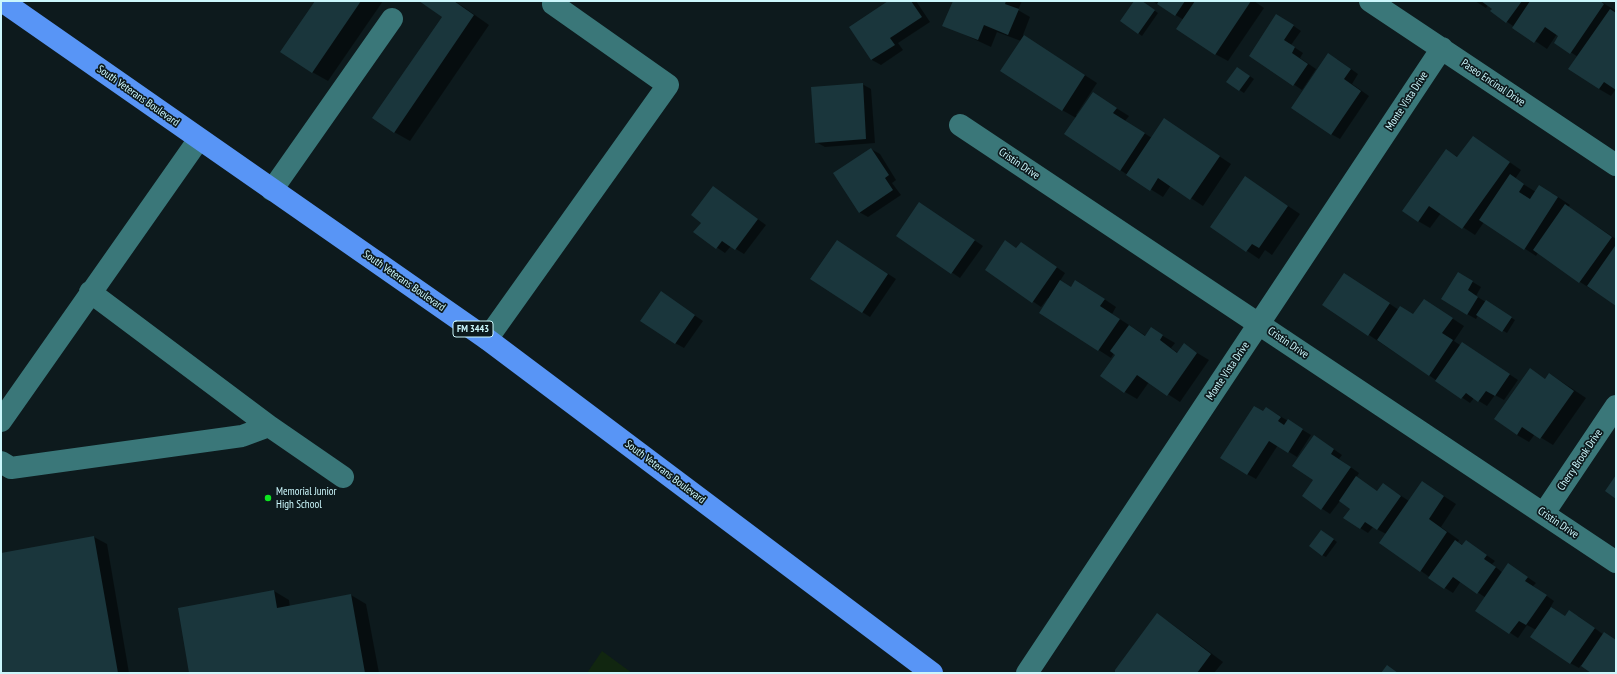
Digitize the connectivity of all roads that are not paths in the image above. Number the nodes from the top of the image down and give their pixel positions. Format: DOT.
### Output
graph roads {
  1 [pos="2,1"];
  2 [pos="556,1"];
  3 [pos="1370,1"];
  4 [pos="392,19"];
  5 [pos="1442,48"];
  6 [pos="960,125"];
  7 [pos="199,139"];
  8 [pos="1616,164"];
  9 [pos="272,190"];
  10 [pos="90,292"];
  11 [pos="1259,324"];
  12 [pos="487,339"];
  13 [pos="1616,406"];
  14 [pos="1,421"];
  15 [pos="268,426"];
  16 [pos="1,462"];
  17 [pos="342,477"];
  18 [pos="1544,513"];
  19 [pos="1616,562"];
  20 [pos="932,673"];
  21 [pos="1027,673"];
  1 -- 7 [label="main road, South Veterans Boulevard / FM 3443"];
  2 -- 12 [label="street"];
  3 -- 5 [label="street, Paseo Encinal Drive"];
  4 -- 9 [label="street"];
  5 -- 8 [label="street, Paseo Encinal Drive"];
  5 -- 11 [label="street, Monte Vista Drive"];
  6 -- 11 [label="street, Cristin Drive"];
  7 -- 9 [label="main road, South Veterans Boulevard / FM 3443"];
  7 -- 10 [label="street"];
  9 -- 12 [label="main road, South Veterans Boulevard / FM 3443"];
  10 -- 14 [label="street"];
  10 -- 15 [label="street"];
  11 -- 18 [label="street, Cristin Drive"];
  11 -- 21 [label="street, Monte Vista Drive"];
  12 -- 20 [label="main road, South Veterans Boulevard / FM 3443"];
  13 -- 18 [label="street, Cherry Brook Drive"];
  15 -- 16 [label="street"];
  15 -- 17 [label="street"];
  18 -- 19 [label="street, Cristin Drive"];
}
